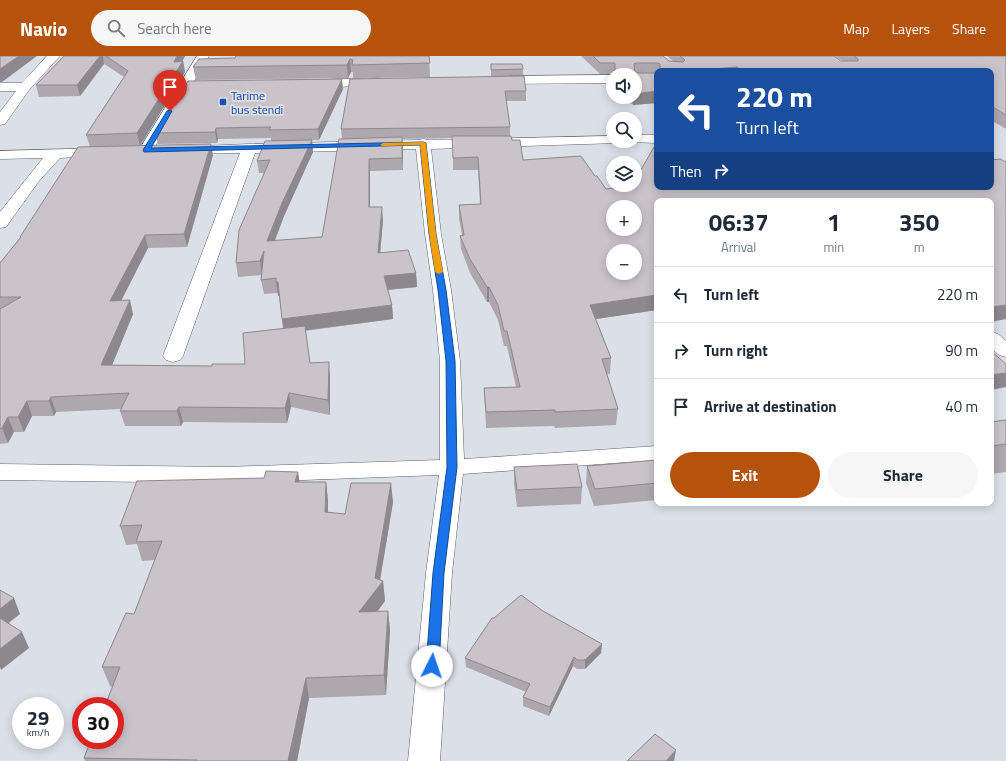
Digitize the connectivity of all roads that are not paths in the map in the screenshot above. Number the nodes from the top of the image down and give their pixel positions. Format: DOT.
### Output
graph roads {
  1 [pos="54,56"];
  2 [pos="203,56"];
  3 [pos="606,79"];
  4 [pos="483,80"];
  5 [pos="391,82"];
  6 [pos="304,84"];
  7 [pos="184,86"];
  8 [pos="200,86"];
  9 [pos="0,87"];
  10 [pos="25,87"];
  11 [pos="0,121"];
  12 [pos="642,139"];
  13 [pos="654,139"];
  14 [pos="606,140"];
  15 [pos="423,143"];
  16 [pos="249,148"];
  17 [pos="146,150"];
  18 [pos="116,151"];
  19 [pos="131,151"];
  20 [pos="56,153"];
  21 [pos="0,155"];
  22 [pos="0,223"];
  23 [pos="994,341"];
  24 [pos="1006,351"];
  25 [pos="173,356"];
  26 [pos="654,453"];
  27 [pos="452,467"];
  28 [pos="0,472"];
  29 [pos="424,761"];
  1 -- 10 [label="street"];
  2 -- 7 [label="street"];
  3 -- 4 [label="street"];
  5 -- 6 [label="street"];
  7 -- 8 [label="street"];
  7 -- 17 [label="street"];
  9 -- 10 [label="street"];
  10 -- 11 [label="street"];
  12 -- 13 [label="street"];
  14 -- 15 [label="street"];
  15 -- 16 [label="street"];
  15 -- 27 [label="street"];
  16 -- 17 [label="street"];
  16 -- 25 [label="street"];
  17 -- 19 [label="street"];
  18 -- 20 [label="street"];
  20 -- 21 [label="street"];
  20 -- 22 [label="street"];
  23 -- 24 [label="street"];
  26 -- 27 [label="street"];
  27 -- 28 [label="street"];
  27 -- 29 [label="street"];
}
